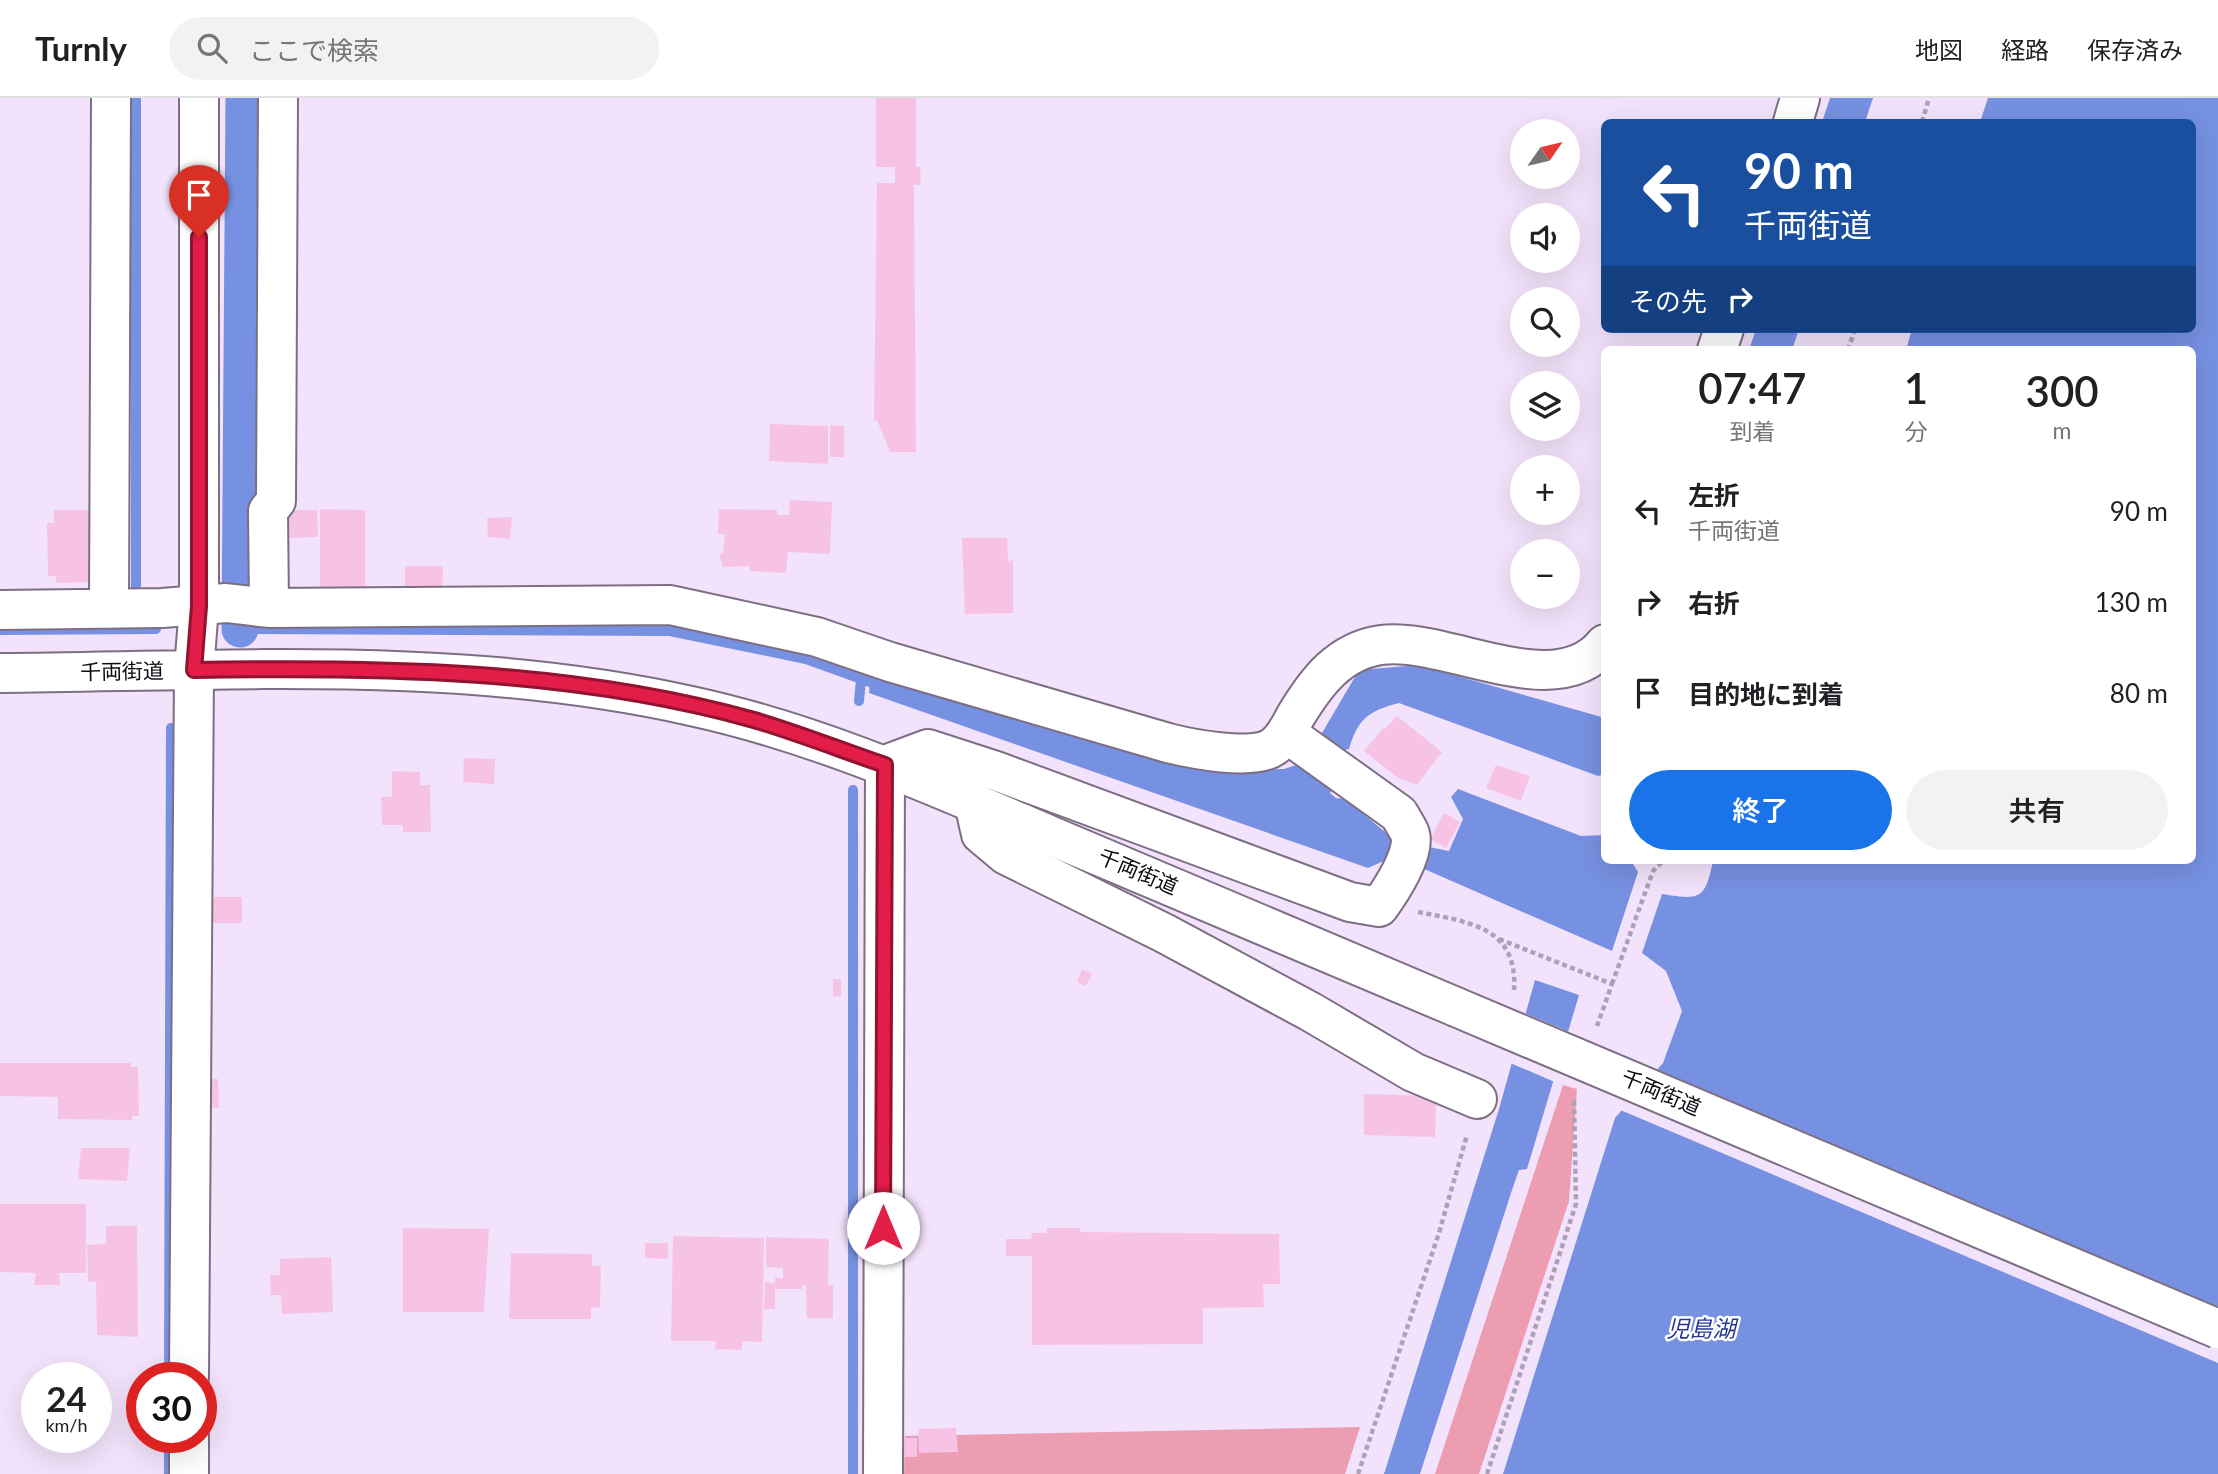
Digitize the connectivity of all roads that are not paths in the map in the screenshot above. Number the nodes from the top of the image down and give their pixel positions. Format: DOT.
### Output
graph roads {
  1 [pos="111,98"];
  2 [pos="199,98"];
  3 [pos="278,98"];
  4 [pos="1800,98"];
  5 [pos="1794,119"];
  6 [pos="236,606"];
  7 [pos="109,609"];
  8 [pos="0,610"];
  9 [pos="1601,648"];
  10 [pos="194,670"];
  11 [pos="0,673"];
  12 [pos="1310,750"];
  13 [pos="885,765"];
  14 [pos="974,803"];
  15 [pos="1477,1099"];
  16 [pos="2218,1329"];
  17 [pos="189,1362"];
  18 [pos="189,1453"];
  19 [pos="189,1474"];
  20 [pos="883,1474"];
  1 -- 7 [label="street"];
  2 -- 6 [label="street"];
  3 -- 6 [label="street"];
  4 -- 5 [label="street"];
  6 -- 7 [label="street"];
  6 -- 10 [label="street"];
  6 -- 12 [label="street"];
  7 -- 8 [label="street"];
  9 -- 12 [label="street"];
  10 -- 11 [label="street, 千両街道"];
  10 -- 13 [label="street, 千両街道"];
  10 -- 17 [label="street"];
  12 -- 13 [label="street"];
  13 -- 14 [label="street, 千両街道"];
  13 -- 20 [label="street"];
  14 -- 15 [label="street"];
  14 -- 16 [label="street, 千両街道, bridge"];
  18 -- 19 [label="street"];
}
